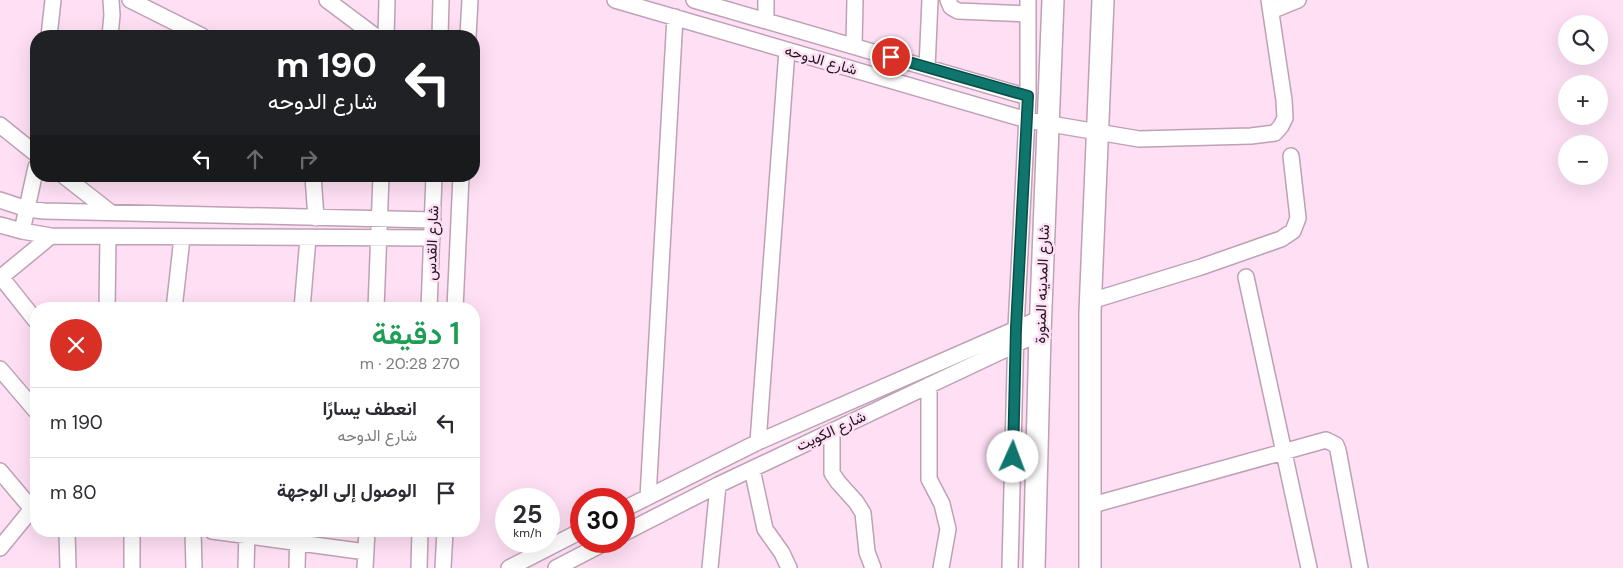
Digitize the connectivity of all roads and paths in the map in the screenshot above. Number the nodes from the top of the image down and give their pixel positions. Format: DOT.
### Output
graph roads {
  1 [pos="53,0"];
  2 [pos="111,0"];
  3 [pos="130,0"];
  4 [pos="327,0"];
  5 [pos="387,0"];
  6 [pos="440,0"];
  7 [pos="470,0"];
  8 [pos="615,0"];
  9 [pos="694,0"];
  10 [pos="766,0"];
  11 [pos="855,0"];
  12 [pos="930,0"];
  13 [pos="948,0"];
  14 [pos="1053,0"];
  15 [pos="1103,0"];
  16 [pos="1298,0"];
  17 [pos="1270,6"];
  18 [pos="733,7"];
  19 [pos="1028,7"];
  20 [pos="675,17"];
  21 [pos="766,21"];
  22 [pos="50,30"];
  23 [pos="111,30"];
  24 [pos="190,30"];
  25 [pos="367,30"];
  26 [pos="386,30"];
  27 [pos="440,30"];
  28 [pos="468,30"];
  29 [pos="722,31"];
  30 [pos="854,46"];
  31 [pos="787,50"];
  32 [pos="928,68"];
  33 [pos="1028,96"];
  34 [pos="1027,120"];
  35 [pos="1049,124"];
  36 [pos="0,125"];
  37 [pos="1097,133"];
  38 [pos="30,149"];
  39 [pos="1291,156"];
  40 [pos="33,182"];
  41 [pos="81,182"];
  42 [pos="313,182"];
  43 [pos="381,182"];
  44 [pos="434,182"];
  45 [pos="461,182"];
  46 [pos="0,200"];
  47 [pos="28,209"];
  48 [pos="110,212"];
  49 [pos="316,218"];
  50 [pos="380,219"];
  51 [pos="433,220"];
  52 [pos="0,225"];
  53 [pos="22,231"];
  54 [pos="51,236"];
  55 [pos="108,237"];
  56 [pos="182,238"];
  57 [pos="308,238"];
  58 [pos="432,238"];
  59 [pos="379,239"];
  60 [pos="0,277"];
  61 [pos="1246,277"];
  62 [pos="1090,301"];
  63 [pos="107,302"];
  64 [pos="175,302"];
  65 [pos="303,302"];
  66 [pos="376,302"];
  67 [pos="429,302"];
  68 [pos="455,302"];
  69 [pos="30,314"];
  70 [pos="1040,325"];
  71 [pos="1016,328"];
  72 [pos="1016,344"];
  73 [pos="0,369"];
  74 [pos="929,385"];
  75 [pos="30,404"];
  76 [pos="832,431"];
  77 [pos="758,442"];
  78 [pos="1284,451"];
  79 [pos="752,469"];
  80 [pos="0,471"];
  81 [pos="696,472"];
  82 [pos="712,488"];
  83 [pos="648,497"];
  84 [pos="30,502"];
  85 [pos="635,504"];
  86 [pos="1089,506"];
  87 [pos="30,511"];
  88 [pos="635,527"];
  89 [pos="67,537"];
  90 [pos="132,537"];
  91 [pos="193,537"];
  92 [pos="246,537"];
  93 [pos="298,537"];
  94 [pos="367,537"];
  95 [pos="420,537"];
  96 [pos="445,537"];
  97 [pos="570,537"];
  98 [pos="0,548"];
  99 [pos="366,552"];
  100 [pos="592,553"];
  101 [pos="578,563"];
  102 [pos="68,568"];
  103 [pos="132,568"];
  104 [pos="194,568"];
  105 [pos="246,568"];
  106 [pos="297,568"];
  107 [pos="365,568"];
  108 [pos="419,568"];
  109 [pos="443,568"];
  110 [pos="509,568"];
  111 [pos="557,568"];
  112 [pos="710,568"];
  113 [pos="788,568"];
  114 [pos="873,568"];
  115 [pos="941,568"];
  116 [pos="1010,568"];
  117 [pos="1034,568"];
  118 [pos="1090,568"];
  119 [pos="1309,568"];
  120 [pos="1360,568"];
  1 -- 22 [label="street"];
  2 -- 23 [label="street"];
  3 -- 24 [label="street"];
  4 -- 25 [label="street"];
  5 -- 26 [label="street"];
  6 -- 27 [label="street"];
  7 -- 28 [label="street"];
  8 -- 20 [label="street, شارع الدوحه"];
  9 -- 18 [label="street, شارع الدوحه"];
  10 -- 21 [label="street"];
  11 -- 30 [label="street"];
  12 -- 32 [label="street"];
  13 -- 19 [label="street"];
  14 -- 35 [label="main road, شارع المدينه المنورة"];
  15 -- 37 [label="main road"];
  16 -- 17 [label="street"];
  17 -- 37 [label="street, شارع الدوحه"];
  18 -- 21 [label="street, شارع الدوحه"];
  18 -- 29 [label="street"];
  19 -- 33 [label="street"];
  20 -- 29 [label="street, شارع الدوحه"];
  20 -- 83 [label="street"];
  21 -- 30 [label="street, شارع الدوحه"];
  29 -- 31 [label="street, شارع الدوحه"];
  30 -- 32 [label="street, شارع الدوحه"];
  31 -- 34 [label="street, شارع الدوحه"];
  31 -- 77 [label="street"];
  32 -- 33 [label="street, شارع الدوحه"];
  33 -- 34 [label="street"];
  34 -- 35 [label="street, شارع الدوحه"];
  34 -- 71 [label="street"];
  35 -- 37 [label="street, شارع الدوحه"];
  35 -- 70 [label="main road, شارع المدينه المنورة"];
  36 -- 38 [label="street"];
  37 -- 62 [label="main road"];
  39 -- 62 [label="street"];
  40 -- 47 [label="street"];
  41 -- 48 [label="street"];
  42 -- 49 [label="street"];
  43 -- 50 [label="street"];
  44 -- 51 [label="street, شارع القدس"];
  45 -- 68 [label="street"];
  46 -- 47 [label="street"];
  47 -- 48 [label="street"];
  47 -- 53 [label="street"];
  48 -- 49 [label="street"];
  49 -- 50 [label="street"];
  50 -- 51 [label="street"];
  50 -- 59 [label="street"];
  51 -- 58 [label="street, شارع القدس"];
  52 -- 53 [label="street"];
  53 -- 54 [label="street"];
  54 -- 55 [label="street"];
  54 -- 60 [label="street"];
  55 -- 56 [label="street"];
  55 -- 63 [label="street"];
  56 -- 57 [label="street"];
  56 -- 64 [label="street"];
  57 -- 59 [label="street"];
  57 -- 65 [label="street"];
  58 -- 59 [label="street"];
  58 -- 67 [label="street, شارع القدس"];
  59 -- 66 [label="street"];
  60 -- 69 [label="street"];
  61 -- 78 [label="street"];
  62 -- 86 [label="main road"];
  70 -- 71 [label="street, شارع الكويت"];
  70 -- 72 [label="street, شارع الكويت"];
  70 -- 117 [label="main road, شارع المدينه المنورة"];
  71 -- 72 [label="street"];
  71 -- 77 [label="street, شارع الكويت"];
  72 -- 74 [label="street, شارع الكويت"];
  72 -- 116 [label="street"];
  73 -- 75 [label="street"];
  74 -- 76 [label="street, شارع الكويت"];
  74 -- 115 [label="street"];
  76 -- 79 [label="street, شارع الكويت"];
  76 -- 114 [label="street"];
  77 -- 81 [label="street, شارع الكويت"];
  78 -- 86 [label="street"];
  78 -- 119 [label="street"];
  78 -- 120 [label="street"];
  79 -- 82 [label="street, شارع الكويت"];
  79 -- 113 [label="street"];
  80 -- 84 [label="street"];
  81 -- 82 [label="street"];
  81 -- 83 [label="street, شارع الكويت"];
  82 -- 88 [label="street, شارع الكويت"];
  82 -- 112 [label="street"];
  83 -- 85 [label="street, شارع الكويت"];
  86 -- 118 [label="main road"];
  87 -- 98 [label="street"];
  89 -- 102 [label="street"];
  90 -- 103 [label="street"];
  91 -- 104 [label="street"];
  92 -- 105 [label="street"];
  93 -- 99 [label="street"];
  93 -- 106 [label="street"];
  94 -- 99 [label="street"];
  95 -- 108 [label="street"];
  96 -- 109 [label="street"];
  97 -- 110 [label="street"];
  99 -- 107 [label="street"];
  100 -- 101 [label="street"];
  101 -- 111 [label="street"];
}
